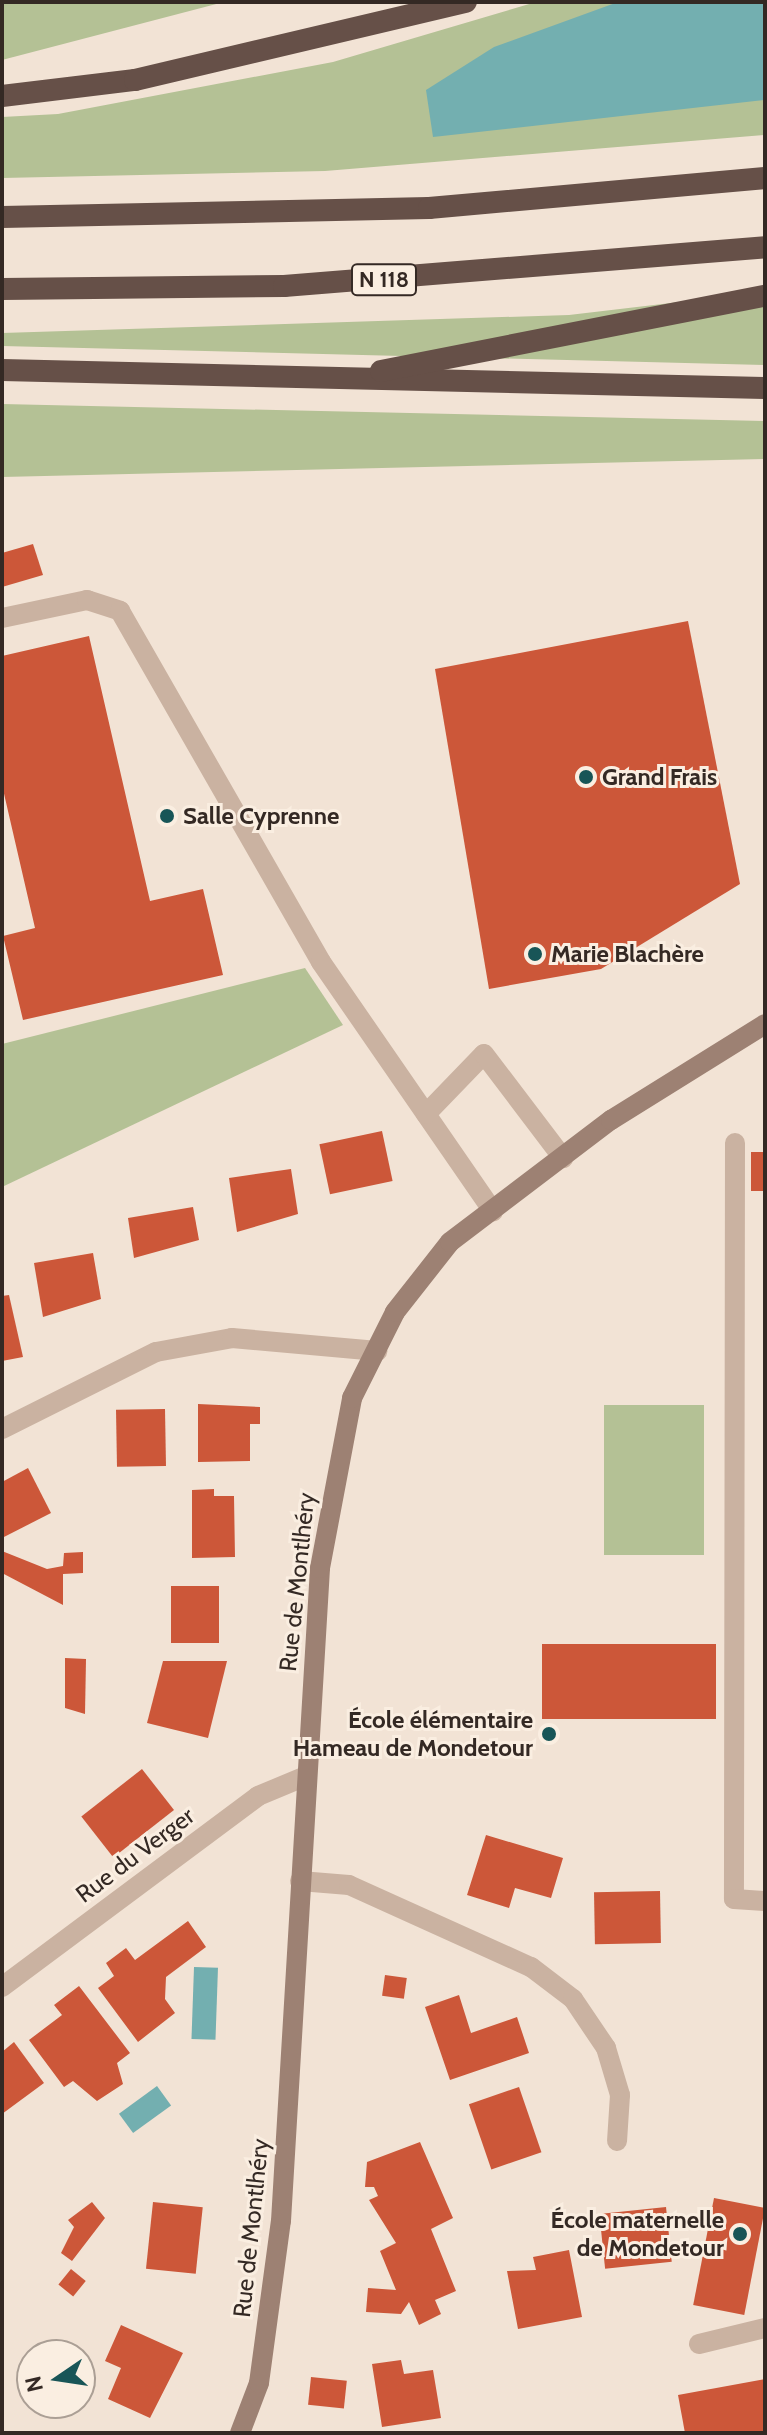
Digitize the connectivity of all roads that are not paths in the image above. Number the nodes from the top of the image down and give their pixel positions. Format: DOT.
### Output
graph roads {
  1 [pos="466,2"];
  2 [pos="2,96"];
  3 [pos="765,178"];
  4 [pos="2,217"];
  5 [pos="765,247"];
  6 [pos="2,289"];
  7 [pos="765,296"];
  8 [pos="2,370"];
  9 [pos="337,380"];
  10 [pos="765,388"];
  11 [pos="2,618"];
  12 [pos="765,1024"];
  13 [pos="426,1114"];
  14 [pos="735,1143"];
  15 [pos="563,1158"];
  16 [pos="493,1211"];
  17 [pos="377,1351"];
  18 [pos="2,1429"];
  19 [pos="306,1776"];
  20 [pos="300,1881"];
  21 [pos="765,1901"];
  22 [pos="2,1987"];
  23 [pos="617,2141"];
  24 [pos="765,2328"];
  25 [pos="699,2344"];
  26 [pos="240,2433"];
  1 -- 2 [label="highway"];
  3 -- 4 [label="highway"];
  5 -- 6 [label="highway, N 118"];
  7 -- 9 [label="highway"];
  8 -- 9 [label="highway"];
  9 -- 10 [label="highway"];
  11 -- 13 [label="street"];
  12 -- 15 [label="main road, Rue de Montlhéry"];
  13 -- 15 [label="street"];
  13 -- 16 [label="street"];
  14 -- 21 [label="street"];
  15 -- 16 [label="main road, Rue de Montlhéry"];
  16 -- 17 [label="main road, Rue de Montlhéry"];
  17 -- 18 [label="street"];
  17 -- 19 [label="main road, Rue de Montlhéry"];
  19 -- 20 [label="main road, Rue de Montlhéry"];
  19 -- 22 [label="street, Rue du Verger"];
  20 -- 23 [label="street"];
  20 -- 26 [label="main road, Rue de Montlhéry"];
  24 -- 25 [label="street"];
}
